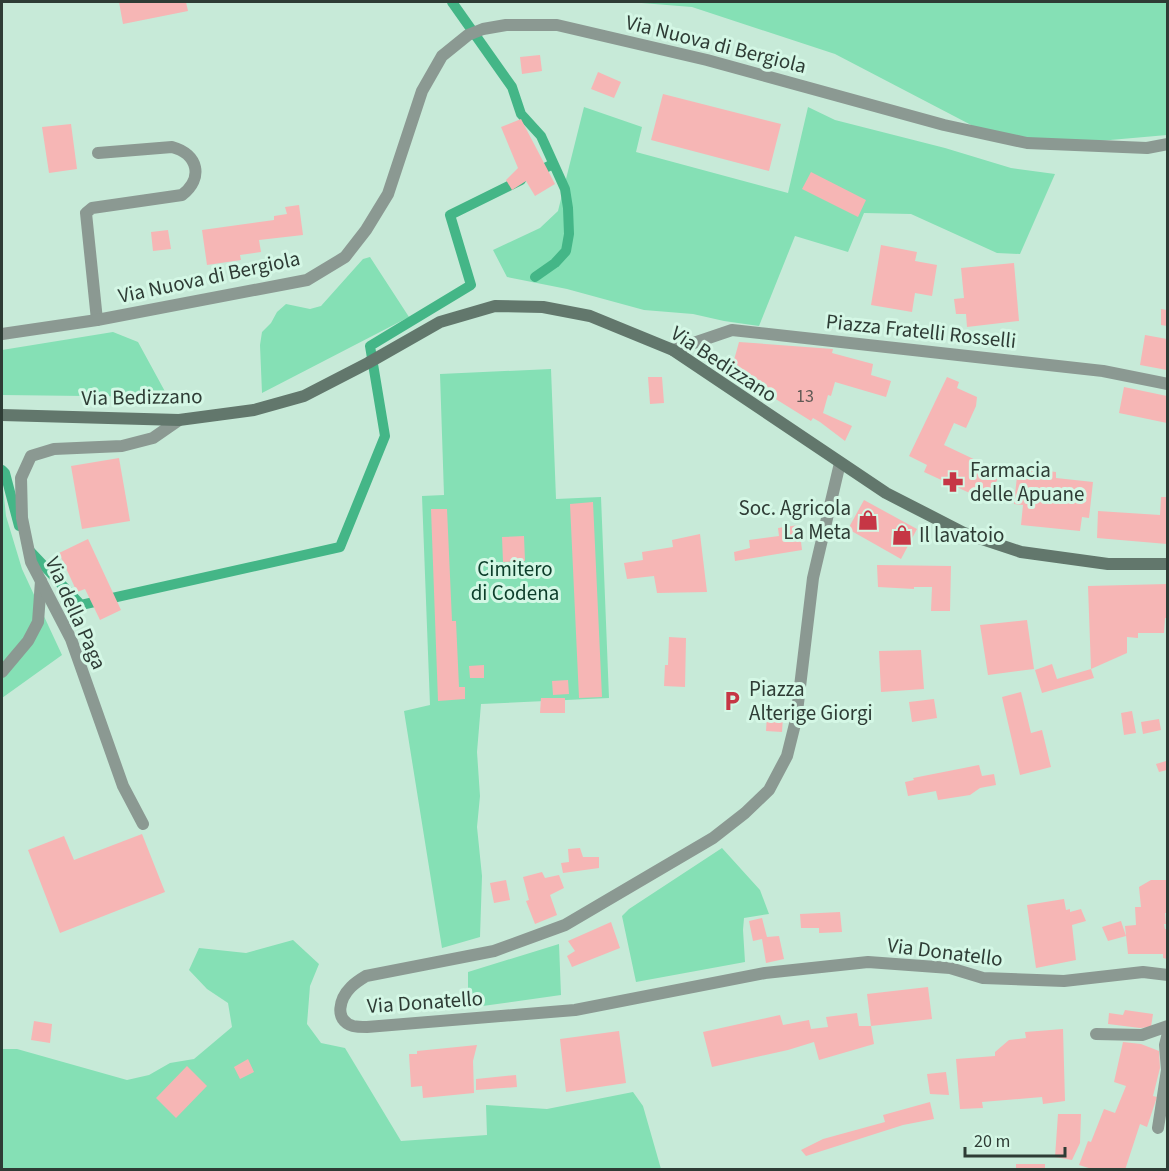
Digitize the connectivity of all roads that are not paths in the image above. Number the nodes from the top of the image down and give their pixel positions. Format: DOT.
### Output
graph roads {
  1 [pos="1167,144"];
  2 [pos="99,153"];
  3 [pos="97,320"];
  4 [pos="2,334"];
  5 [pos="673,350"];
  6 [pos="1167,384"];
  7 [pos="2,415"];
  8 [pos="179,420"];
  9 [pos="840,463"];
  10 [pos="1167,564"];
  11 [pos="41,581"];
  12 [pos="2,672"];
  13 [pos="143,824"];
  14 [pos="1167,975"];
  15 [pos="1167,1026"];
  16 [pos="1096,1034"];
  17 [pos="1167,1034"];
  18 [pos="1158,1128"];
  1 -- 3 [label="street, Via Nuova di Bergiola"];
  2 -- 3 [label="street"];
  3 -- 4 [label="street, Via Nuova di Bergiola"];
  5 -- 6 [label="street, Piazza Fratelli Rosselli"];
  5 -- 8 [label="street, Via Bedizzano"];
  5 -- 9 [label="street, Via Bedizzano"];
  7 -- 8 [label="street, Via Bedizzano"];
  8 -- 11 [label="street, Via della Paga"];
  9 -- 10 [label="street, Via Bedizzano"];
  9 -- 14 [label="street, Via Donatello"];
  11 -- 12 [label="street"];
  11 -- 13 [label="street, Via della Paga"];
  15 -- 16 [label="street"];
  17 -- 18 [label="street"];
}
